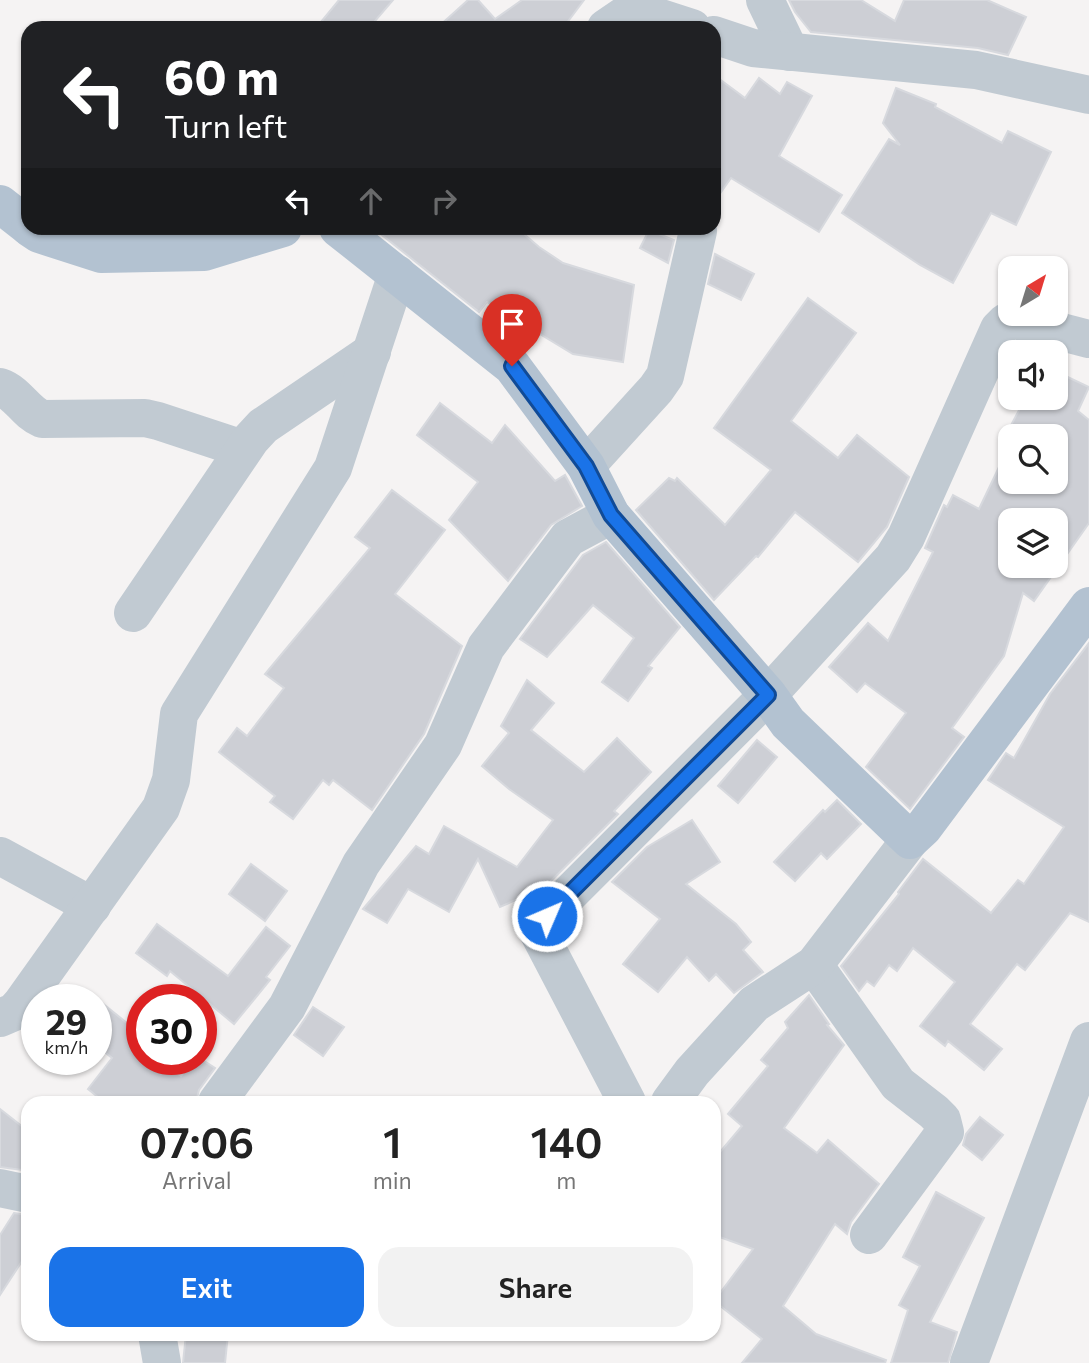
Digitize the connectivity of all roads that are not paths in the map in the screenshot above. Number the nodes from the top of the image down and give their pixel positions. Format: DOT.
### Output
graph roads {
  1 [pos="765,0"];
  2 [pos="621,14"];
  3 [pos="670,21"];
  4 [pos="721,37"];
  5 [pos="790,52"];
  6 [pos="1089,94"];
  7 [pos="0,204"];
  8 [pos="21,221"];
  9 [pos="42,235"];
  10 [pos="261,235"];
  11 [pos="347,235"];
  12 [pos="697,235"];
  13 [pos="397,274"];
  14 [pos="1089,339"];
  15 [pos="372,352"];
  16 [pos="0,387"];
  17 [pos="243,449"];
  18 [pos="586,466"];
  19 [pos="611,515"];
  20 [pos="1089,606"];
  21 [pos="134,613"];
  22 [pos="768,695"];
  23 [pos="910,841"];
  24 [pos="0,856"];
  25 [pos="92,906"];
  26 [pos="814,965"];
  27 [pos="0,1018"];
  28 [pos="1089,1041"];
  29 [pos="221,1096"];
  30 [pos="624,1096"];
  31 [pos="674,1096"];
  32 [pos="0,1188"];
  33 [pos="21,1192"];
  34 [pos="869,1235"];
  35 [pos="158,1341"];
  36 [pos="162,1363"];
  37 [pos="969,1363"];
  1 -- 5 [label="street"];
  2 -- 3 [label="street"];
  4 -- 5 [label="street"];
  5 -- 6 [label="street"];
  7 -- 8 [label="main road"];
  9 -- 10 [label="main road"];
  11 -- 13 [label="main road"];
  12 -- 18 [label="street"];
  13 -- 15 [label="street"];
  13 -- 18 [label="main road"];
  14 -- 22 [label="street"];
  15 -- 17 [label="street"];
  15 -- 25 [label="street"];
  16 -- 17 [label="street"];
  17 -- 21 [label="street"];
  18 -- 19 [label="main road"];
  19 -- 22 [label="main road"];
  19 -- 29 [label="street"];
  20 -- 23 [label="main road"];
  22 -- 23 [label="main road"];
  22 -- 30 [label="street"];
  23 -- 26 [label="street"];
  24 -- 25 [label="street"];
  25 -- 27 [label="street"];
  26 -- 31 [label="street"];
  26 -- 34 [label="street"];
  28 -- 37 [label="street"];
  32 -- 33 [label="street"];
  35 -- 36 [label="street"];
}
